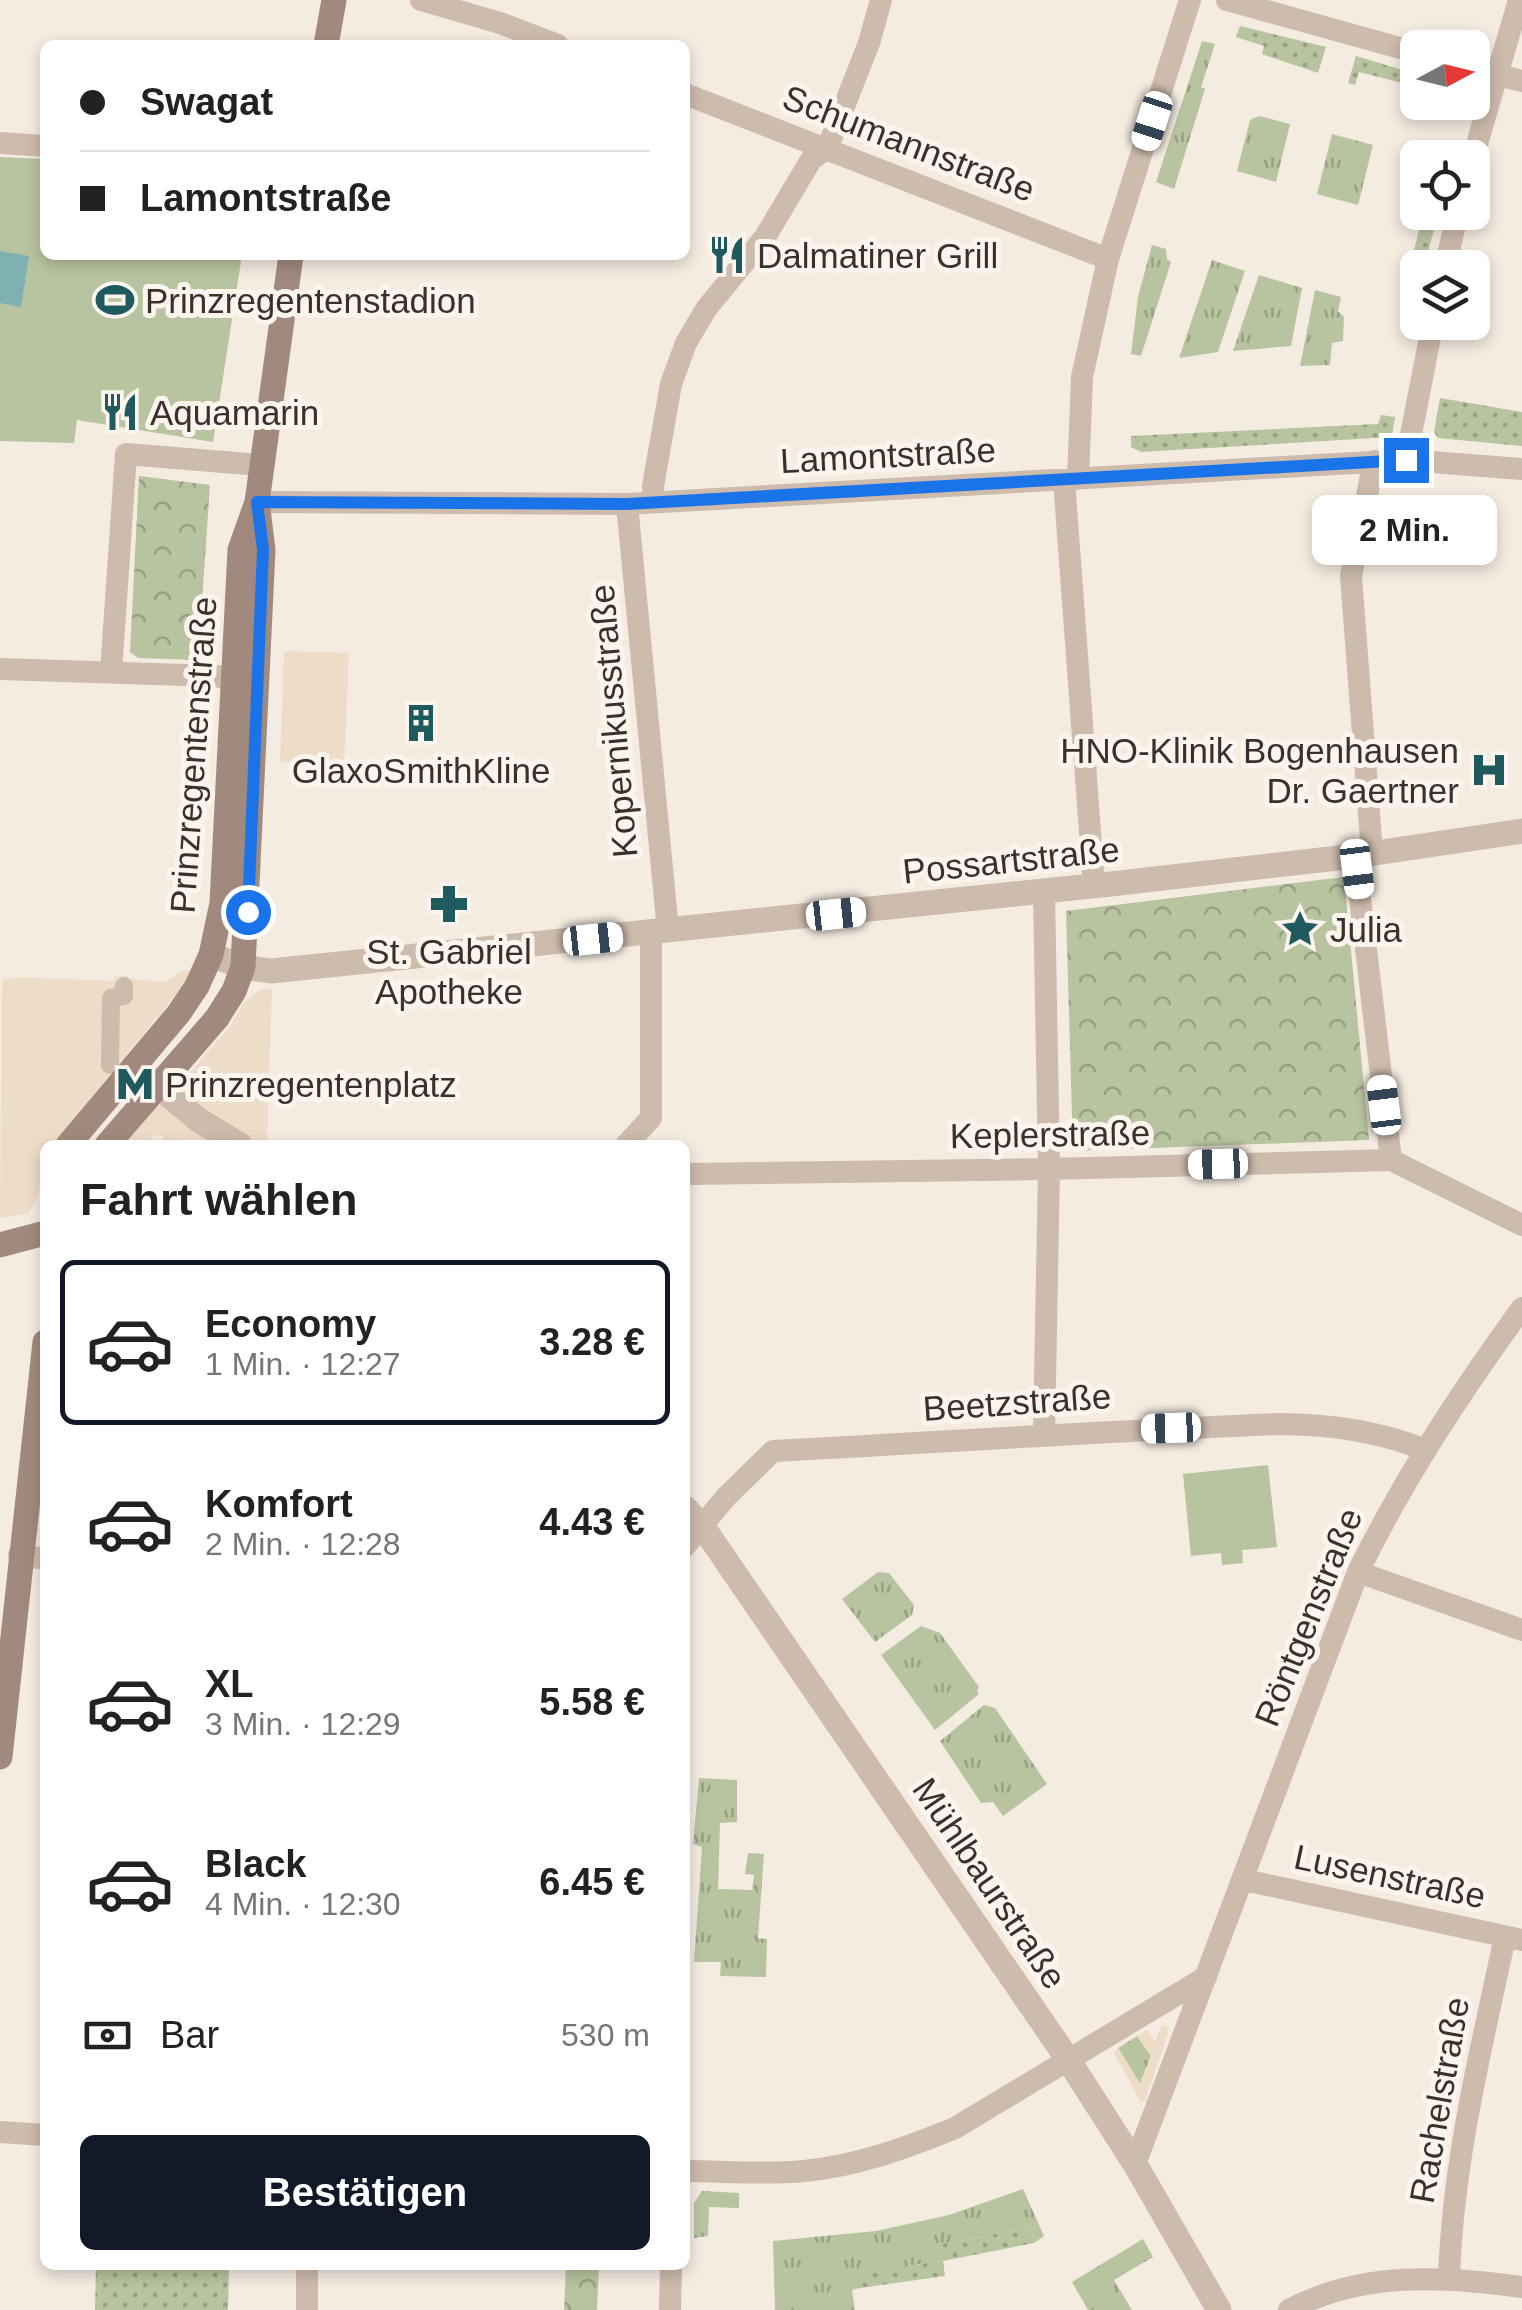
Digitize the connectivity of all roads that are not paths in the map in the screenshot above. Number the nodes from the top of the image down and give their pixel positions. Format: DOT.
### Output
graph roads {
  1 [pos="334,0"];
  2 [pos="421,0"];
  3 [pos="881,0"];
  4 [pos="1190,0"];
  5 [pos="1226,0"];
  6 [pos="1519,0"];
  7 [pos="327,40"];
  8 [pos="545,40"];
  9 [pos="1400,48"];
  10 [pos="1490,73"];
  11 [pos="1497,75"];
  12 [pos="1522,81"];
  13 [pos="690,96"];
  14 [pos="1478,140"];
  15 [pos="0,143"];
  16 [pos="40,146"];
  17 [pos="828,148"];
  18 [pos="1108,259"];
  19 [pos="290,260"];
  20 [pos="1429,340"];
  21 [pos="1406,460"];
  22 [pos="1374,461"];
  23 [pos="262,465"];
  24 [pos="1522,469"];
  25 [pos="1071,479"];
  26 [pos="257,502"];
  27 [pos="654,502"];
  28 [pos="627,504"];
  29 [pos="0,669"];
  30 [pos="111,672"];
  31 [pos="232,680"];
  32 [pos="257,688"];
  33 [pos="1522,831"];
  34 [pos="1364,854"];
  35 [pos="1094,886"];
  36 [pos="1044,892"];
  37 [pos="660,932"];
  38 [pos="211,955"];
  39 [pos="243,967"];
  40 [pos="124,986"];
  41 [pos="122,1066"];
  42 [pos="157,1086"];
  43 [pos="71,1140"];
  44 [pos="111,1140"];
  45 [pos="232,1140"];
  46 [pos="631,1140"];
  47 [pos="1391,1160"];
  48 [pos="1050,1169"];
  49 [pos="690,1174"];
  50 [pos="1522,1225"];
  51 [pos="40,1234"];
  52 [pos="0,1245"];
  53 [pos="1520,1313"];
  54 [pos="40,1425"];
  55 [pos="1044,1434"];
  56 [pos="1425,1450"];
  57 [pos="694,1518"];
  58 [pos="32,1557"];
  59 [pos="1358,1572"];
  60 [pos="1522,1630"];
  61 [pos="0,1757"];
  62 [pos="1244,1880"];
  63 [pos="1514,1939"];
  64 [pos="1206,1977"];
  65 [pos="1069,2061"];
  66 [pos="0,2132"];
  67 [pos="40,2136"];
  68 [pos="1135,2164"];
  69 [pos="690,2171"];
  70 [pos="308,2270"];
  71 [pos="671,2270"];
  72 [pos="1449,2277"];
  73 [pos="1522,2287"];
  74 [pos="308,2310"];
  75 [pos="670,2310"];
  76 [pos="1219,2310"];
  77 [pos="1289,2310"];
  1 -- 7 [label="main road"];
  2 -- 8 [label="street"];
  3 -- 17 [label="street"];
  4 -- 18 [label="street"];
  5 -- 9 [label="street"];
  6 -- 11 [label="street"];
  10 -- 11 [label="street"];
  11 -- 12 [label="street"];
  11 -- 14 [label="street"];
  13 -- 17 [label="street, Schumannstraße"];
  15 -- 16 [label="street"];
  17 -- 18 [label="street, Schumannstraße"];
  17 -- 27 [label="street"];
  18 -- 25 [label="street"];
  19 -- 23 [label="main road, Prinzregentenstraße"];
  20 -- 21 [label="street"];
  21 -- 22 [label="street, Lamontstraße"];
  21 -- 24 [label="street, Lamontstraße"];
  22 -- 25 [label="street, Lamontstraße"];
  22 -- 34 [label="street"];
  23 -- 26 [label="main road, Prinzregentenstraße"];
  23 -- 30 [label="street"];
  25 -- 27 [label="street, Lamontstraße"];
  25 -- 35 [label="street"];
  26 -- 28 [label="street, Lamontstraße"];
  26 -- 31 [label="main road, Prinzregentenstraße"];
  26 -- 32 [label="main road, Prinzregentenstraße"];
  27 -- 28 [label="street, Lamontstraße"];
  28 -- 37 [label="street, Kopernikusstraße"];
  29 -- 30 [label="street"];
  30 -- 31 [label="street"];
  31 -- 32 [label="street"];
  31 -- 38 [label="main road, Prinzregentenstraße"];
  32 -- 39 [label="main road, Prinzregentenstraße"];
  33 -- 34 [label="street, Possartstraße"];
  34 -- 35 [label="street, Possartstraße"];
  34 -- 47 [label="street"];
  35 -- 36 [label="street, Possartstraße"];
  36 -- 37 [label="street, Possartstraße"];
  36 -- 48 [label="street"];
  37 -- 39 [label="street, Possartstraße"];
  37 -- 46 [label="street, Kopernikusstraße"];
  38 -- 39 [label="street, Possartstraße"];
  38 -- 41 [label="main road, Prinzregentenstraße"];
  39 -- 42 [label="main road, Prinzregentenstraße"];
  40 -- 41 [label="street"];
  41 -- 42 [label="street"];
  41 -- 43 [label="main road, Prinzregentenstraße"];
  42 -- 44 [label="main road, Prinzregentenstraße"];
  42 -- 45 [label="street"];
  47 -- 48 [label="street, Keplerstraße"];
  47 -- 50 [label="street, Keplerstraße"];
  48 -- 49 [label="street, Keplerstraße"];
  48 -- 55 [label="street"];
  51 -- 52 [label="main road"];
  53 -- 56 [label="street, Röntgenstraße"];
  54 -- 58 [label="main road"];
  55 -- 56 [label="street, Beetzstraße"];
  55 -- 57 [label="street, Beetzstraße"];
  56 -- 59 [label="street, Röntgenstraße"];
  57 -- 65 [label="street, Mühlbaurstraße"];
  58 -- 61 [label="main road"];
  59 -- 60 [label="street"];
  59 -- 62 [label="street, Röntgenstraße"];
  62 -- 63 [label="street, Lusenstraße"];
  62 -- 64 [label="street, Röntgenstraße"];
  63 -- 72 [label="street, Rachelstraße"];
  64 -- 65 [label="street"];
  64 -- 68 [label="street, Röntgenstraße"];
  65 -- 68 [label="street, Mühlbaurstraße"];
  65 -- 69 [label="street"];
  66 -- 67 [label="street"];
  68 -- 76 [label="street, Mühlbaurstraße"];
  70 -- 74 [label="street"];
  71 -- 75 [label="street"];
  72 -- 73 [label="street"];
  72 -- 77 [label="street"];
}
